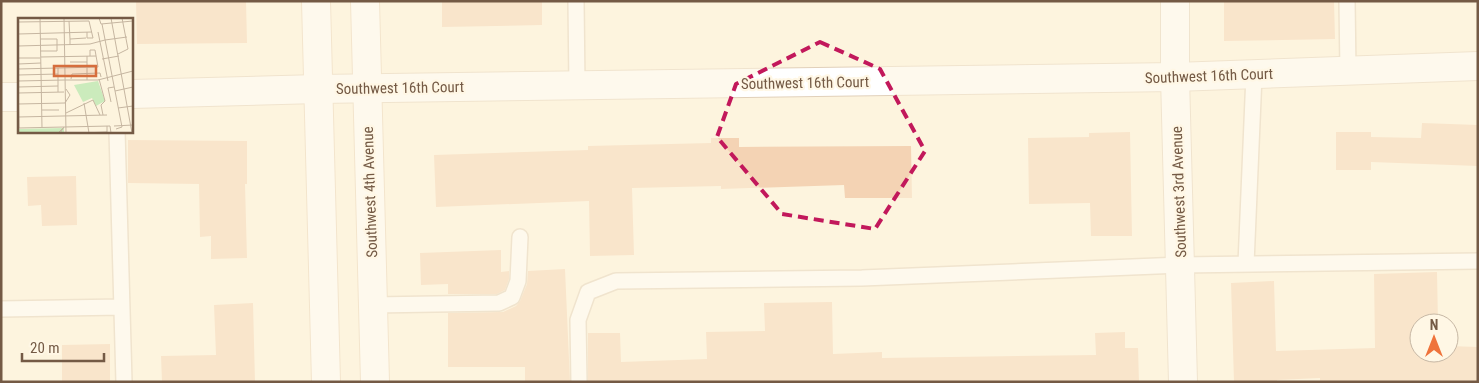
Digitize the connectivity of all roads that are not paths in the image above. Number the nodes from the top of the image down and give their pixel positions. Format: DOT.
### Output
graph roads {
  1 [pos="316,1"];
  2 [pos="365,1"];
  3 [pos="576,1"];
  4 [pos="1175,1"];
  5 [pos="1347,1"];
  6 [pos="1478,66"];
  7 [pos="1348,71"];
  8 [pos="1254,75"];
  9 [pos="1175,78"];
  10 [pos="577,86"];
  11 [pos="318,89"];
  12 [pos="367,89"];
  13 [pos="132,94"];
  14 [pos="1,97"];
  15 [pos="18,97"];
  16 [pos="117,132"];
  17 [pos="520,237"];
  18 [pos="1478,261"];
  19 [pos="1246,264"];
  20 [pos="1181,265"];
  21 [pos="373,305"];
  22 [pos="122,307"];
  23 [pos="1,309"];
  24 [pos="124,382"];
  25 [pos="326,382"];
  26 [pos="375,382"];
  27 [pos="579,382"];
  28 [pos="1183,382"];
  1 -- 11 [label="street"];
  2 -- 12 [label="street, Southwest 4th Avenue"];
  3 -- 10 [label="lane"];
  4 -- 9 [label="street, Southwest 3rd Avenue"];
  5 -- 7 [label="lane"];
  6 -- 7 [label="street, Southwest 16th Court"];
  7 -- 8 [label="street, Southwest 16th Court"];
  8 -- 9 [label="street, Southwest 16th Court"];
  8 -- 19 [label="lane"];
  9 -- 10 [label="street, Southwest 16th Court"];
  9 -- 20 [label="street, Southwest 3rd Avenue"];
  10 -- 12 [label="street, Southwest 16th Court"];
  11 -- 12 [label="street, Southwest 16th Court"];
  11 -- 13 [label="street, Southwest 16th Court"];
  11 -- 25 [label="street"];
  12 -- 21 [label="street, Southwest 4th Avenue"];
  14 -- 15 [label="street"];
  16 -- 22 [label="lane"];
  17 -- 21 [label="lane"];
  18 -- 19 [label="lane"];
  19 -- 20 [label="lane"];
  20 -- 27 [label="lane"];
  20 -- 28 [label="street, Southwest 3rd Avenue"];
  21 -- 26 [label="street, Southwest 4th Avenue"];
  22 -- 23 [label="lane"];
  22 -- 24 [label="lane"];
}
